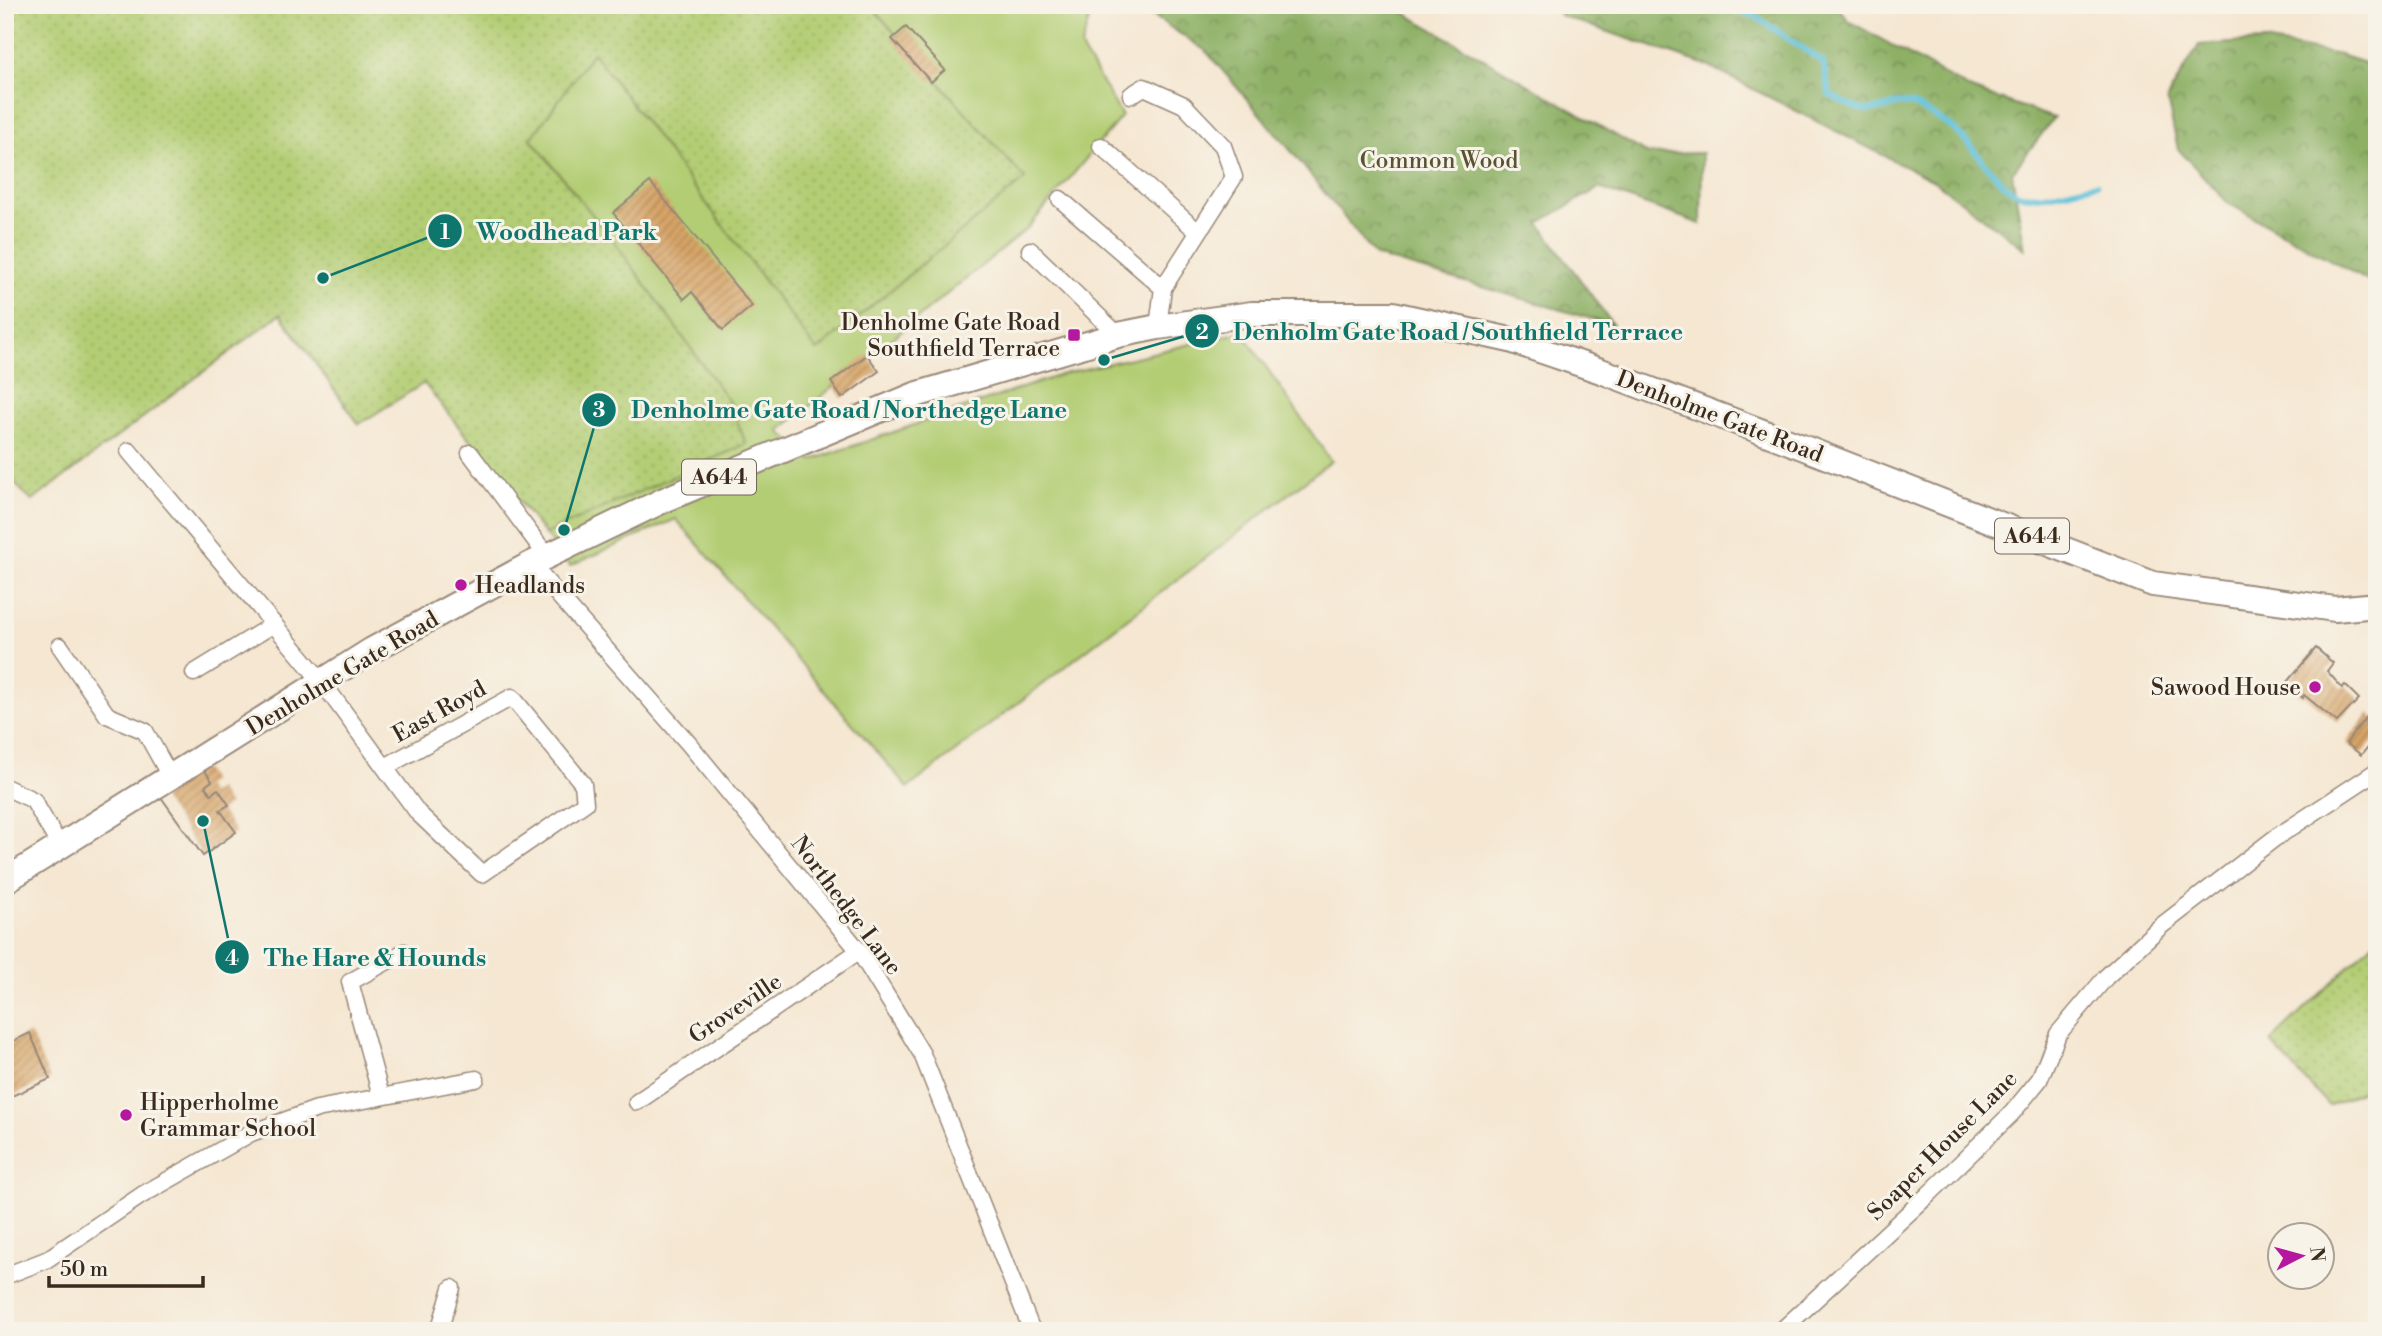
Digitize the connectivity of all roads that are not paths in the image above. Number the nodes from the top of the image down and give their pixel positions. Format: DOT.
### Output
graph roads {
  1 [pos="1131,95"];
  2 [pos="1101,146"];
  3 [pos="1060,199"];
  4 [pos="1198,232"];
  5 [pos="1030,250"];
  6 [pos="1163,288"];
  7 [pos="1158,327"];
  8 [pos="1118,335"];
  9 [pos="129,451"];
  10 [pos="470,453"];
  11 [pos="539,560"];
  12 [pos="2377,605"];
  13 [pos="274,624"];
  14 [pos="60,646"];
  15 [pos="194,673"];
  16 [pos="322,682"];
  17 [pos="385,767"];
  18 [pos="2377,771"];
  19 [pos="170,776"];
  20 [pos="5,787"];
  21 [pos="60,846"];
  22 [pos="5,881"];
  23 [pos="859,951"];
  24 [pos="404,952"];
  25 [pos="476,1079"];
  26 [pos="381,1096"];
  27 [pos="637,1102"];
  28 [pos="5,1276"];
  29 [pos="452,1288"];
  30 [pos="439,1331"];
  31 [pos="1032,1331"];
  32 [pos="1781,1331"];
  1 -- 4 [label="street"];
  2 -- 4 [label="street"];
  3 -- 6 [label="street"];
  4 -- 6 [label="street"];
  5 -- 8 [label="street"];
  6 -- 7 [label="street"];
  7 -- 8 [label="main road, Denholme Gate Road / A644"];
  7 -- 12 [label="main road, Denholme Gate Road / A644"];
  8 -- 11 [label="main road, Denholme Gate Road / A644"];
  9 -- 13 [label="street"];
  10 -- 11 [label="street, Northedge Lane"];
  11 -- 16 [label="main road, Denholme Gate Road / A644"];
  11 -- 23 [label="street, Northedge Lane"];
  13 -- 15 [label="street"];
  13 -- 16 [label="street"];
  14 -- 19 [label="street"];
  16 -- 17 [label="street"];
  16 -- 19 [label="main road, Denholme Gate Road / A644"];
  17 -- 17 [label="street, East Royd"];
  18 -- 32 [label="street, Soaper House Lane"];
  19 -- 21 [label="main road, Denholme Gate Road / A644"];
  20 -- 21 [label="street"];
  21 -- 22 [label="main road, Denholme Gate Road / A644"];
  23 -- 27 [label="street, Groveville"];
  23 -- 31 [label="street, Northedge Lane"];
  24 -- 26 [label="street"];
  25 -- 26 [label="street"];
  26 -- 28 [label="street"];
  29 -- 30 [label="street"];
}
